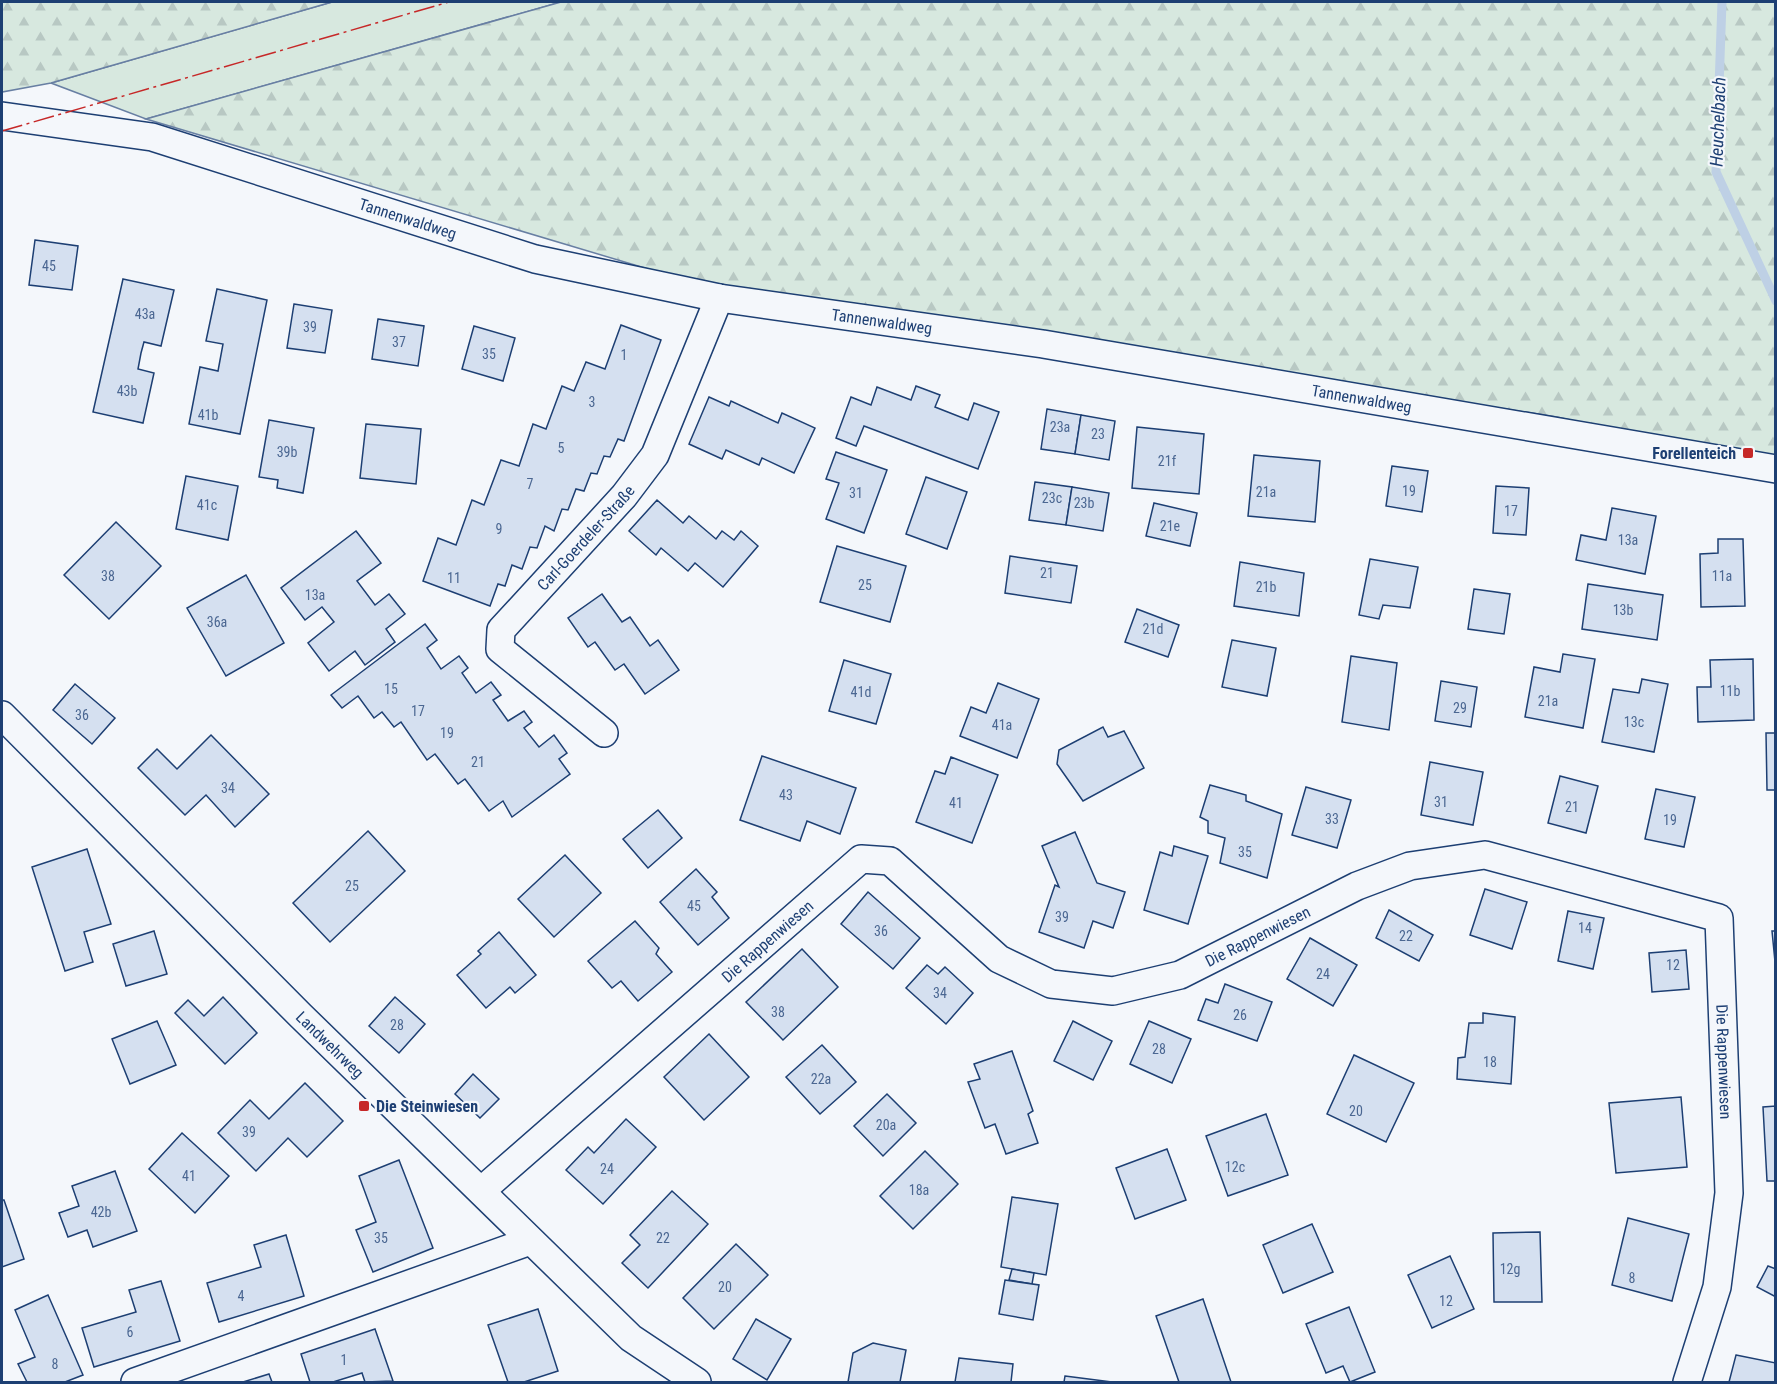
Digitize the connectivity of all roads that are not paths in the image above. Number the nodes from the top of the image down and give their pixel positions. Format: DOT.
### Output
graph roads {
  1 [pos="2,116"];
  2 [pos="719,298"];
  3 [pos="1776,469"];
  4 [pos="2,715"];
  5 [pos="604,733"];
  6 [pos="481,1191"];
  7 [pos="530,1241"];
  8 [pos="135,1383"];
  9 [pos="697,1383"];
  10 [pos="1687,1383"];
  1 -- 2 [label="street, Tannenwaldweg"];
  2 -- 3 [label="street, Tannenwaldweg"];
  2 -- 5 [label="street, Carl-Goerdeler-Straße"];
  4 -- 6 [label="street, Landwehrweg"];
  6 -- 7 [label="street, Landwehrweg"];
  6 -- 10 [label="street, Die Rappenwiesen"];
  7 -- 8 [label="street"];
  7 -- 9 [label="street, Landwehrweg"];
}
